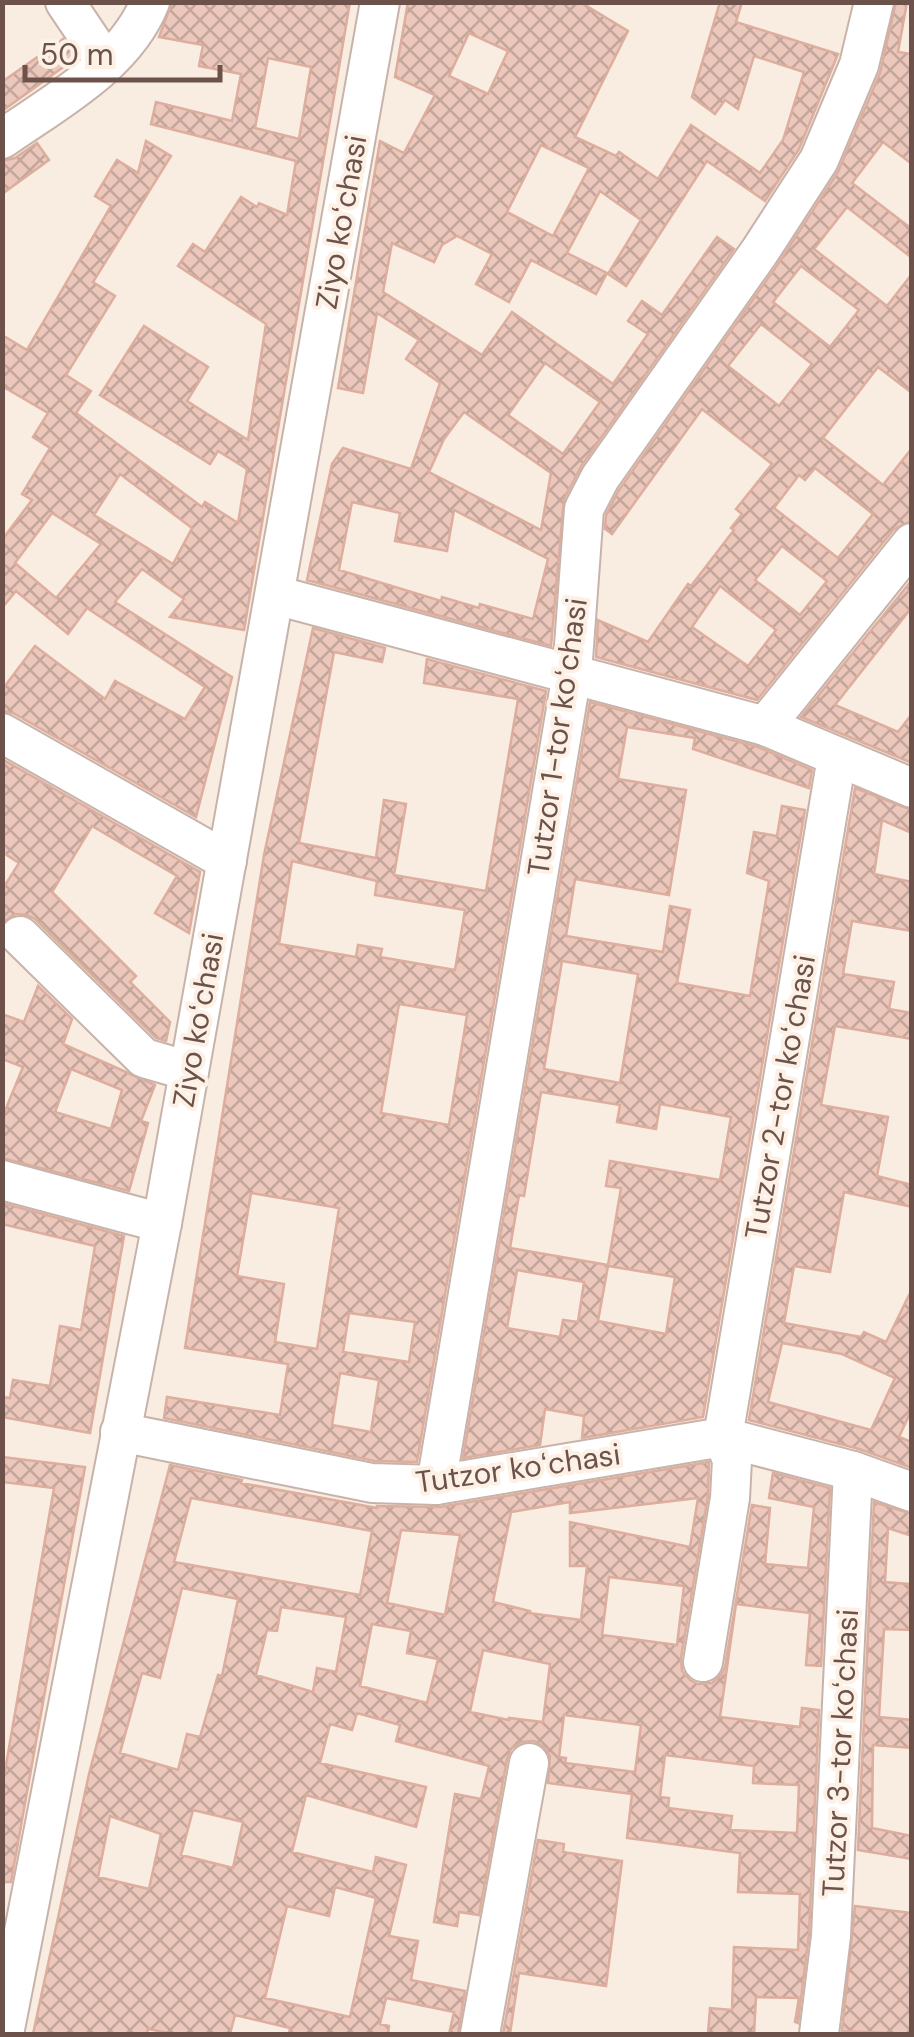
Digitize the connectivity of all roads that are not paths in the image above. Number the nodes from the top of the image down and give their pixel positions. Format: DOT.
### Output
graph roads {
  1 [pos="65,2"];
  2 [pos="150,2"];
  3 [pos="380,2"];
  4 [pos="874,2"];
  5 [pos="106,62"];
  6 [pos="2,139"];
  7 [pos="912,543"];
  8 [pos="275,595"];
  9 [pos="572,673"];
  10 [pos="766,726"];
  11 [pos="2,733"];
  12 [pos="837,757"];
  13 [pos="912,788"];
  14 [pos="227,861"];
  15 [pos="20,936"];
  16 [pos="189,1072"];
  17 [pos="2,1180"];
  18 [pos="162,1223"];
  19 [pos="120,1432"];
  20 [pos="723,1437"];
  21 [pos="853,1472"];
  22 [pos="436,1485"];
  23 [pos="912,1492"];
  24 [pos="702,1662"];
  25 [pos="530,1764"];
  26 [pos="4,2034"];
  27 [pos="480,2034"];
  28 [pos="819,2034"];
  1 -- 5 [label="street"];
  2 -- 5 [label="street"];
  3 -- 8 [label="street, Ziyo koʻchasi"];
  4 -- 9 [label="street, Tutzor 1-tor koʻchasi"];
  5 -- 6 [label="street"];
  7 -- 10 [label="street"];
  8 -- 9 [label="street"];
  8 -- 14 [label="street, Ziyo koʻchasi"];
  9 -- 10 [label="street"];
  9 -- 22 [label="street, Tutzor 1-tor koʻchasi"];
  10 -- 12 [label="street"];
  11 -- 14 [label="street"];
  12 -- 13 [label="street"];
  12 -- 20 [label="street, Tutzor 2-tor koʻchasi"];
  14 -- 16 [label="street, Ziyo koʻchasi"];
  15 -- 16 [label="street"];
  16 -- 18 [label="street, Ziyo koʻchasi"];
  17 -- 18 [label="street"];
  18 -- 19 [label="street, Ziyo koʻchasi"];
  19 -- 22 [label="street, Tutzor koʻchasi"];
  19 -- 26 [label="street, Ziyo koʻchasi"];
  20 -- 21 [label="street, Tutzor koʻchasi"];
  20 -- 22 [label="street, Tutzor koʻchasi"];
  20 -- 24 [label="street, Tutzor 2-tor koʻchasi"];
  21 -- 23 [label="street, Tutzor koʻchasi"];
  21 -- 28 [label="street, Tutzor 3-tor koʻchasi"];
  25 -- 27 [label="street"];
}
